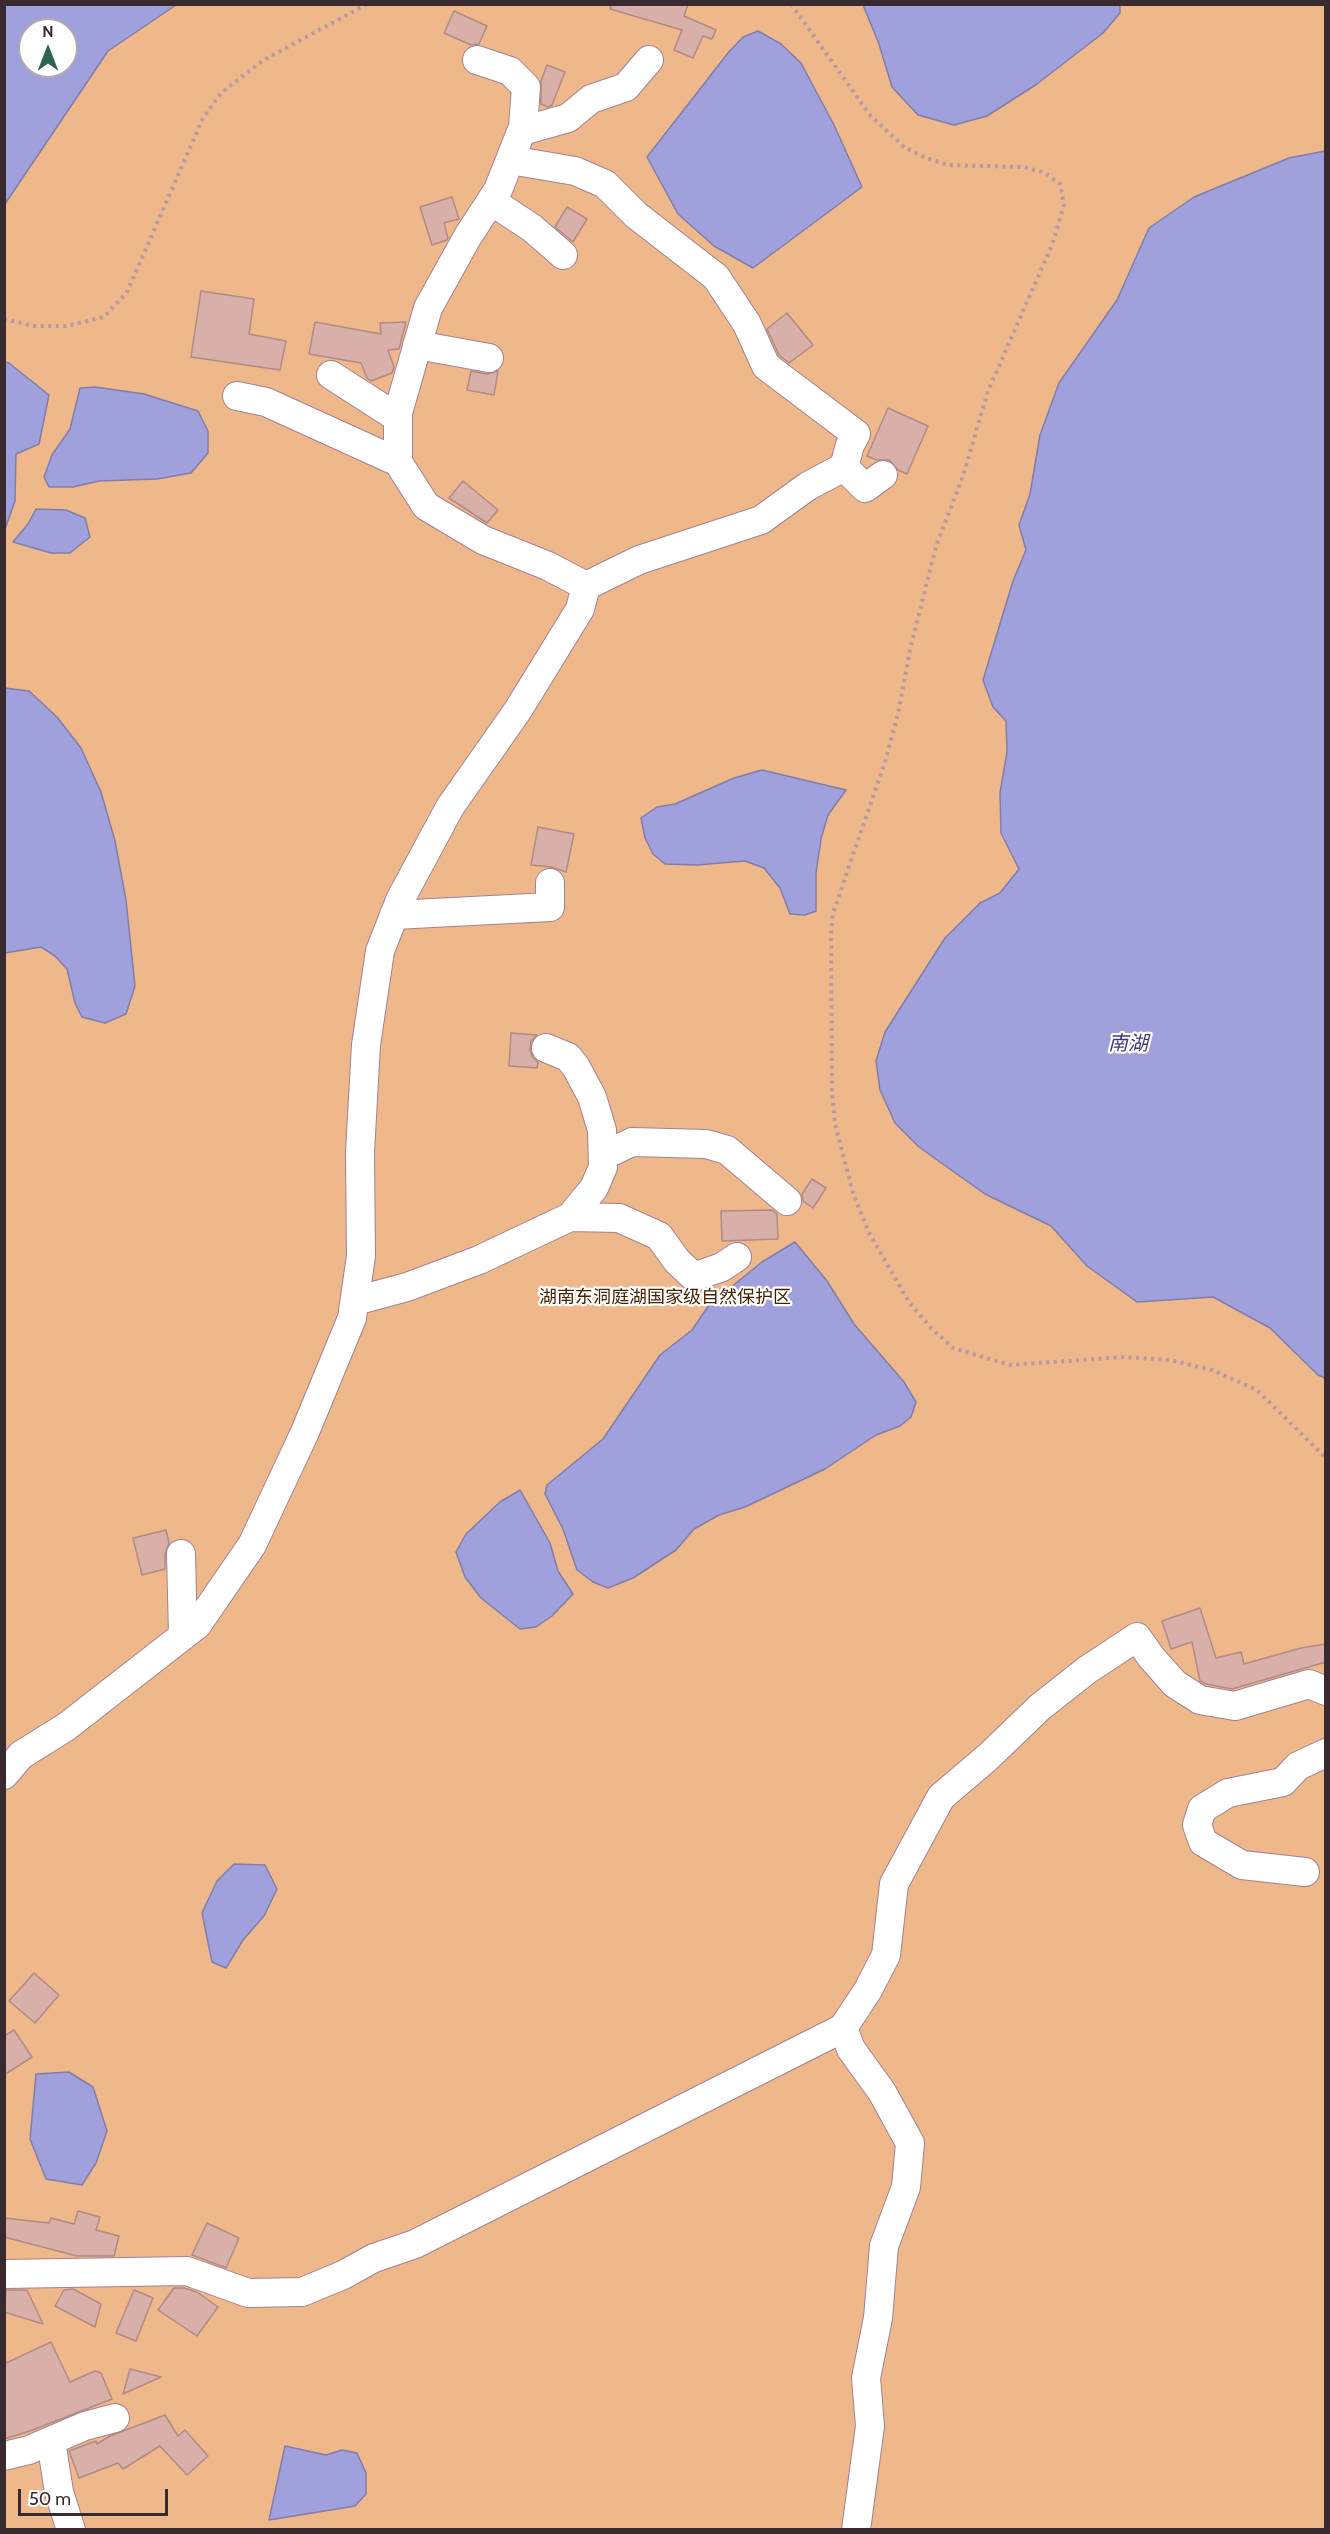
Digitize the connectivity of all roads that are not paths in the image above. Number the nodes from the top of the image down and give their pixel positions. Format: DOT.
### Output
graph roads {
  1 [pos="477,60"];
  2 [pos="649,60"];
  3 [pos="522,131"];
  4 [pos="510,160"];
  5 [pos="491,201"];
  6 [pos="563,255"];
  7 [pos="417,345"];
  8 [pos="489,358"];
  9 [pos="331,375"];
  10 [pos="237,396"];
  11 [pos="398,418"];
  12 [pos="398,462"];
  13 [pos="844,467"];
  14 [pos="884,475"];
  15 [pos="586,586"];
  16 [pos="550,883"];
  17 [pos="394,915"];
  18 [pos="546,1048"];
  19 [pos="603,1156"];
  20 [pos="787,1201"];
  21 [pos="570,1217"];
  22 [pos="737,1257"];
  23 [pos="355,1301"];
  24 [pos="181,1554"];
  25 [pos="183,1636"];
  26 [pos="1326,1691"];
  27 [pos="1326,1753"];
  28 [pos="4,1775"];
  29 [pos="1305,1872"];
  30 [pos="843,2028"];
  31 [pos="4,2274"];
  32 [pos="115,2418"];
  33 [pos="51,2441"];
  34 [pos="4,2456"];
  35 [pos="71,2529"];
  36 [pos="856,2529"];
  1 -- 3 [label="street"];
  2 -- 3 [label="street"];
  3 -- 4 [label="street"];
  4 -- 5 [label="street"];
  4 -- 13 [label="street"];
  5 -- 6 [label="street"];
  5 -- 7 [label="street"];
  7 -- 8 [label="street"];
  7 -- 11 [label="street"];
  9 -- 11 [label="street"];
  10 -- 12 [label="street"];
  11 -- 12 [label="street"];
  12 -- 15 [label="street"];
  13 -- 14 [label="street"];
  13 -- 15 [label="street"];
  15 -- 17 [label="street"];
  16 -- 17 [label="street"];
  17 -- 23 [label="street"];
  18 -- 19 [label="street"];
  19 -- 20 [label="street"];
  19 -- 21 [label="street"];
  21 -- 22 [label="street"];
  21 -- 23 [label="street"];
  23 -- 25 [label="street"];
  24 -- 25 [label="street"];
  25 -- 28 [label="street"];
  26 -- 30 [label="street"];
  27 -- 29 [label="street"];
  30 -- 31 [label="street"];
  30 -- 36 [label="street"];
  32 -- 33 [label="street"];
  33 -- 34 [label="street"];
  33 -- 35 [label="street"];
}
